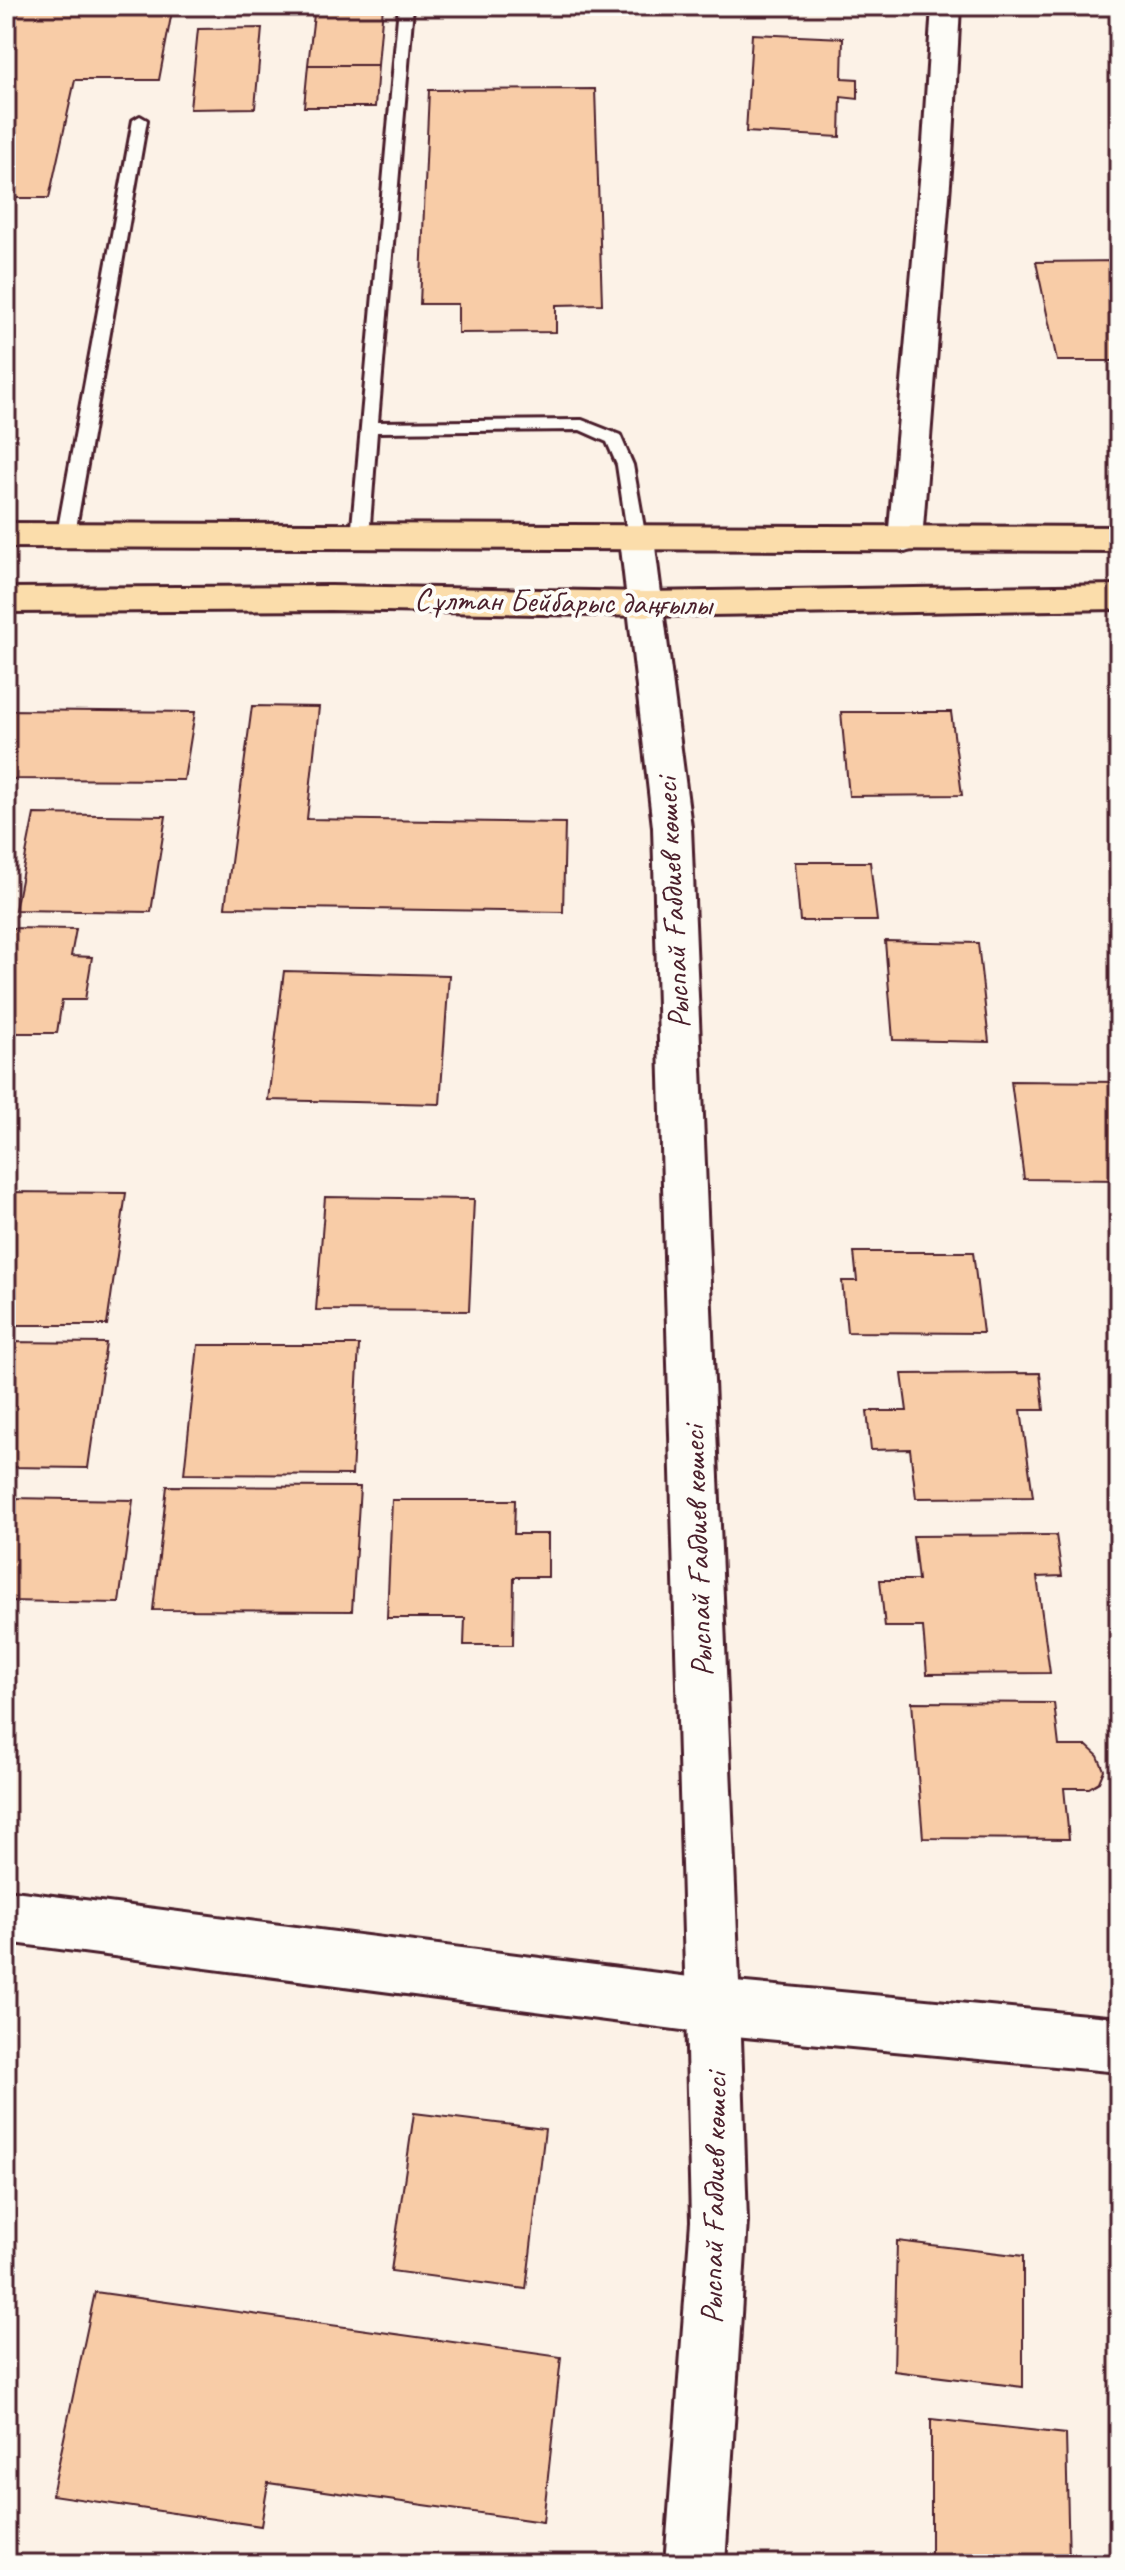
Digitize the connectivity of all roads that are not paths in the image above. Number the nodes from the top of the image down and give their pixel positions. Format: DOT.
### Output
graph roads {
  1 [pos="406,6"];
  2 [pos="946,6"];
  3 [pos="140,120"];
  4 [pos="369,427"];
  5 [pos="66,534"];
  6 [pos="6,535"];
  7 [pos="360,538"];
  8 [pos="637,539"];
  9 [pos="1119,539"];
  10 [pos="905,540"];
  11 [pos="1119,597"];
  12 [pos="6,600"];
  13 [pos="646,604"];
  14 [pos="6,1916"];
  15 [pos="713,2007"];
  16 [pos="1119,2045"];
  17 [pos="695,2564"];
  1 -- 4 [label="lane"];
  2 -- 10 [label="street"];
  3 -- 5 [label="lane"];
  4 -- 7 [label="lane"];
  4 -- 8 [label="lane"];
  5 -- 6 [label="main road, Сұлтан Бейбарыс даңғылы"];
  5 -- 7 [label="main road, Сұлтан Бейбарыс даңғылы"];
  7 -- 8 [label="main road, Сұлтан Бейбарыс даңғылы"];
  8 -- 10 [label="main road, Сұлтан Бейбарыс даңғылы"];
  8 -- 13 [label="street, Рыспай Ғабдиев көшесі"];
  9 -- 10 [label="main road, Сұлтан Бейбарыс даңғылы"];
  11 -- 13 [label="main road, Сұлтан Бейбарыс даңғылы"];
  12 -- 13 [label="main road, Сұлтан Бейбарыс даңғылы"];
  13 -- 15 [label="street, Рыспай Ғабдиев көшесі"];
  14 -- 15 [label="street"];
  15 -- 16 [label="street"];
  15 -- 17 [label="street, Рыспай Ғабдиев көшесі"];
}
